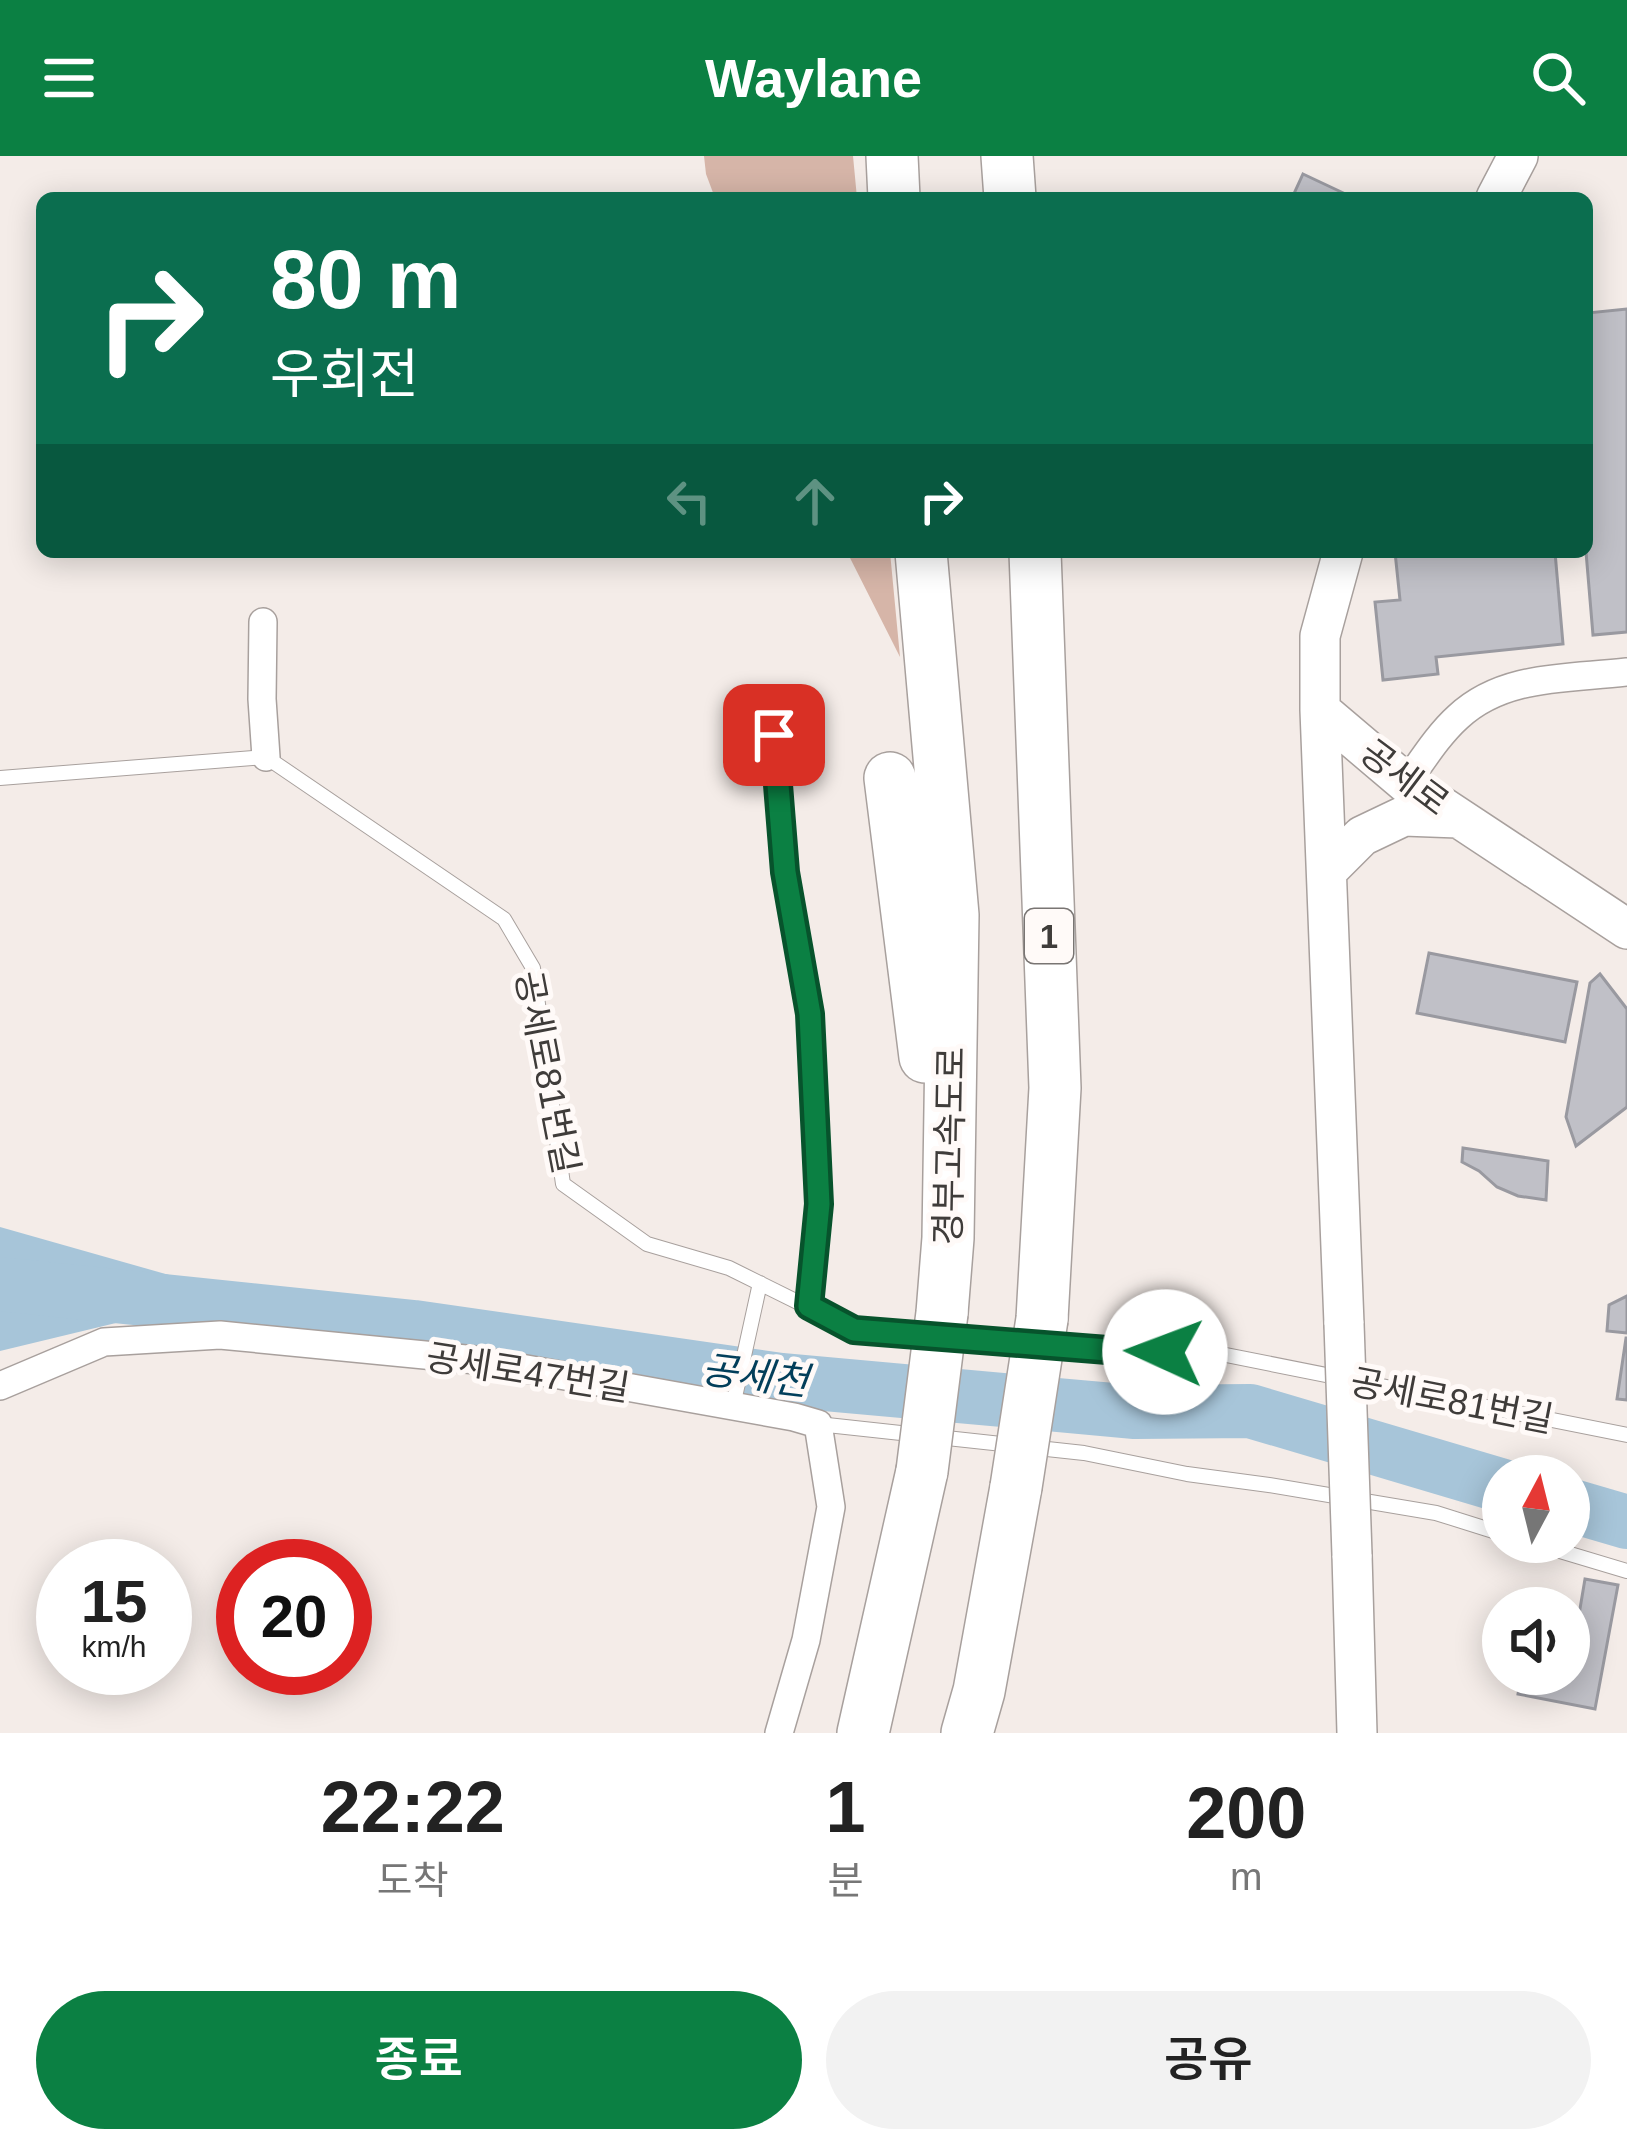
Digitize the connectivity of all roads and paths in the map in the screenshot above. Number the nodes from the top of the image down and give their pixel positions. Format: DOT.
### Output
graph roads {
  1 [pos="892,156"];
  2 [pos="1006,156"];
  3 [pos="1518,156"];
  4 [pos="895,192"];
  5 [pos="1009,192"];
  6 [pos="1499,192"];
  7 [pos="922,558"];
  8 [pos="1035,558"];
  9 [pos="1341,558"];
  10 [pos="263,622"];
  11 [pos="1627,672"];
  12 [pos="1320,710"];
  13 [pos="774,735"];
  14 [pos="266,757"];
  15 [pos="0,778"];
  16 [pos="890,778"];
  17 [pos="1406,783"];
  18 [pos="1459,818"];
  19 [pos="1327,871"];
  20 [pos="1627,929"];
  21 [pos="948,1238"];
  22 [pos="759,1284"];
  23 [pos="809,1306"];
  24 [pos="0,1386"];
  25 [pos="733,1405"];
  26 [pos="818,1424"];
  27 [pos="1627,1435"];
  28 [pos="1482,1528"];
  29 [pos="1590,1560"];
  30 [pos="1627,1571"];
  31 [pos="779,1733"];
  32 [pos="863,1733"];
  33 [pos="967,1733"];
  34 [pos="1357,1733"];
  1 -- 4 [label="highway"];
  2 -- 5 [label="highway"];
  3 -- 6 [label="street"];
  7 -- 21 [label="highway, 경부고속도로"];
  8 -- 33 [label="highway, 1, bridge"];
  9 -- 12 [label="street"];
  10 -- 14 [label="street"];
  11 -- 17 [label="street"];
  12 -- 17 [label="street, 공세로"];
  12 -- 19 [label="street"];
  13 -- 23 [label="lane"];
  14 -- 15 [label="lane"];
  14 -- 22 [label="lane, 공세로81번길"];
  16 -- 21 [label="highway"];
  17 -- 18 [label="street, 공세로"];
  18 -- 19 [label="street"];
  18 -- 20 [label="street, 공세로"];
  19 -- 34 [label="street, bridge"];
  21 -- 32 [label="highway, 경부고속도로, bridge"];
  22 -- 23 [label="lane, 공세로81번길"];
  22 -- 25 [label="lane"];
  23 -- 27 [label="lane, 공세로81번길"];
  24 -- 25 [label="street, 공세로47번길"];
  25 -- 26 [label="street, 공세로47번길"];
  26 -- 28 [label="lane"];
  26 -- 31 [label="street"];
  29 -- 30 [label="lane"];
}
